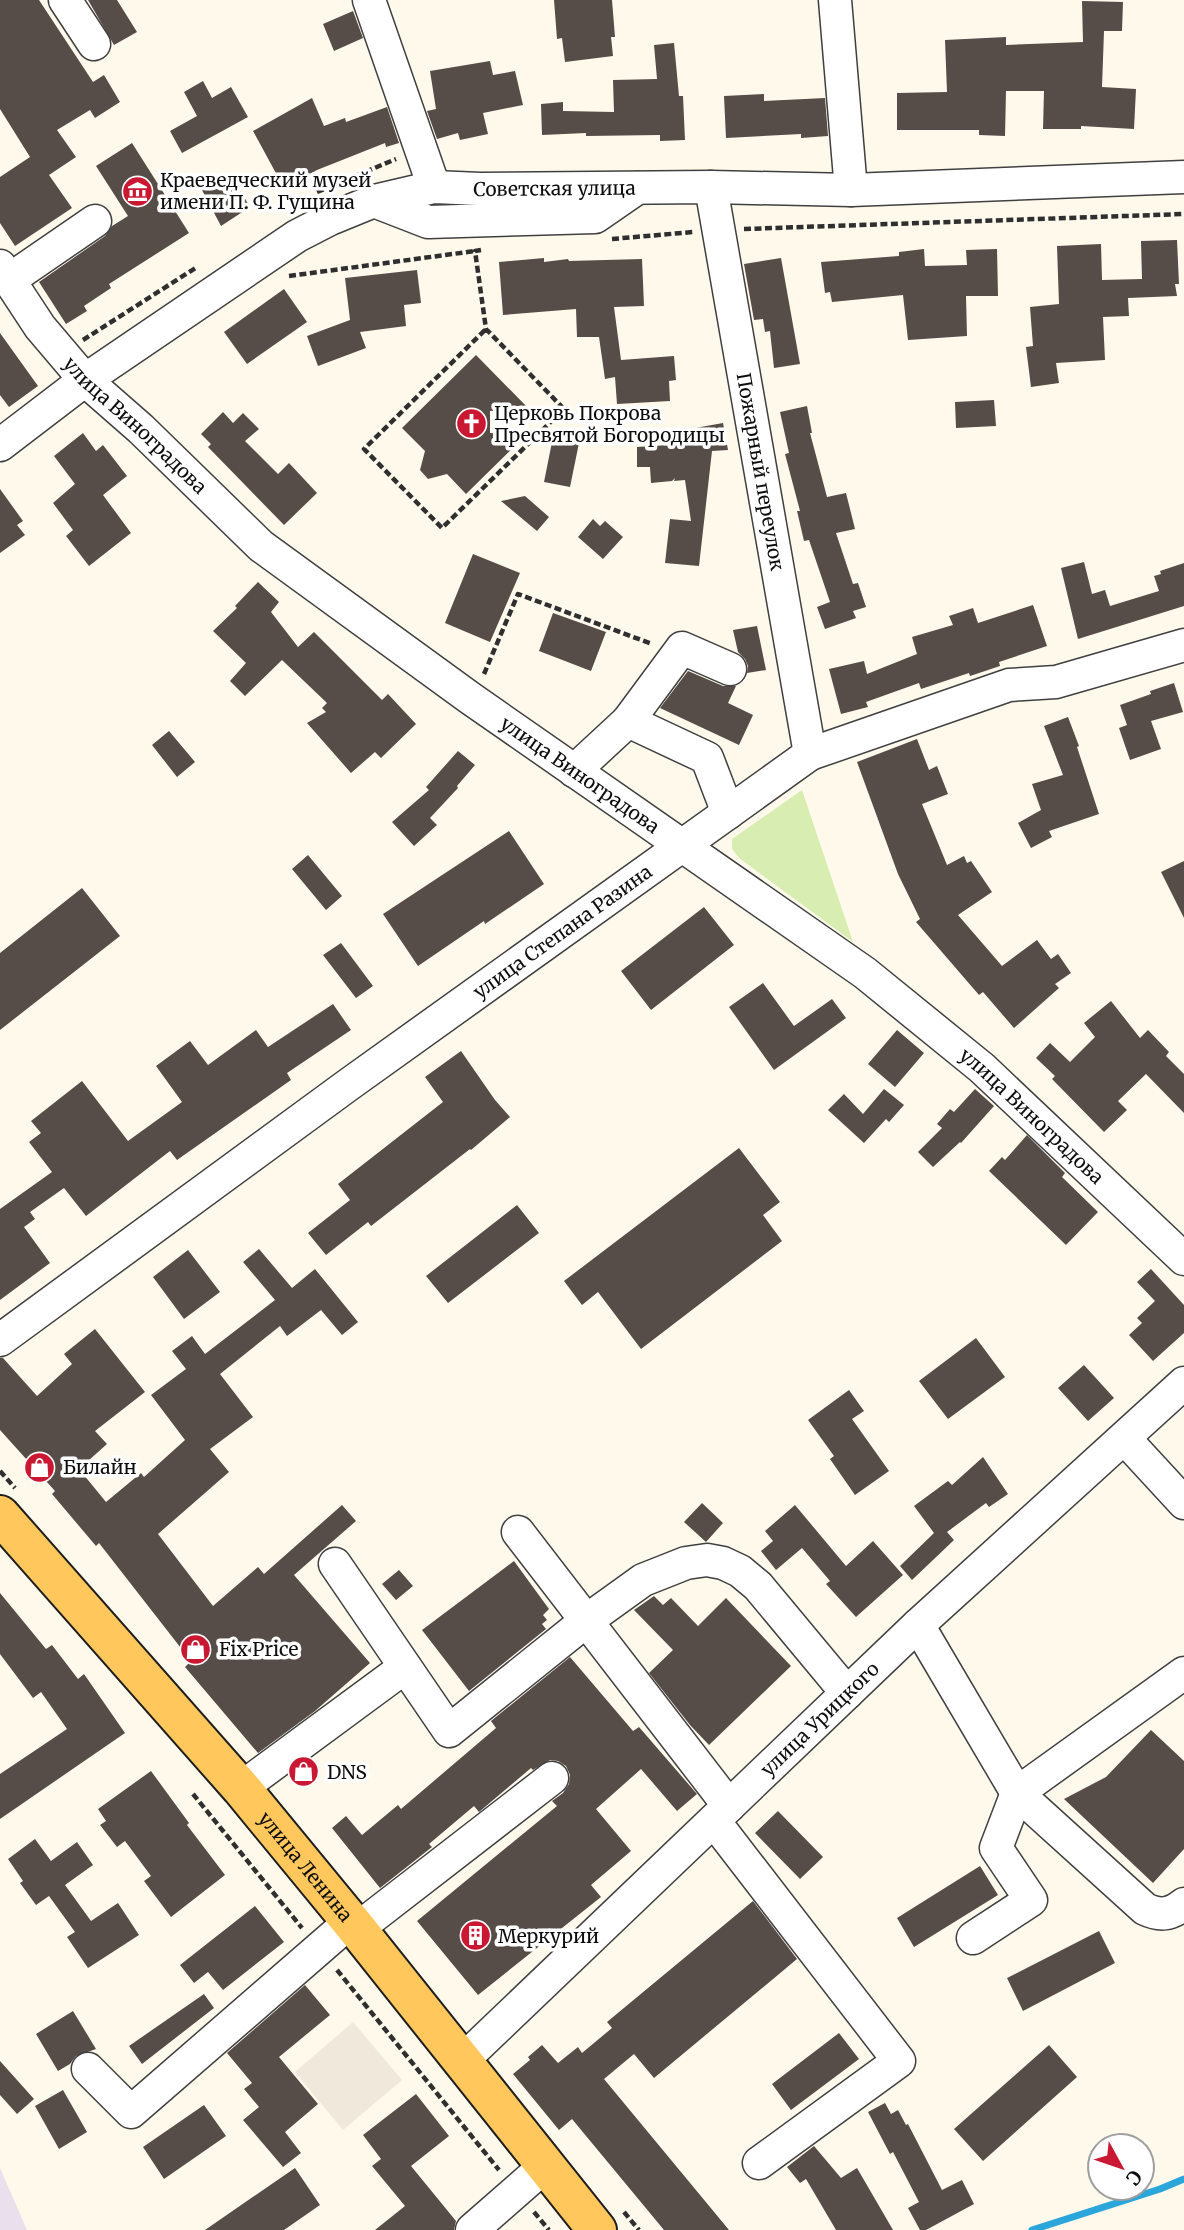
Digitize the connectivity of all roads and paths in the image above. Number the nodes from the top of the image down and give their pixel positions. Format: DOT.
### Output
graph roads {
  1 [pos="65,0"];
  2 [pos="369,0"];
  3 [pos="835,0"];
  4 [pos="94,44"];
  5 [pos="1184,177"];
  6 [pos="434,187"];
  7 [pos="711,187"];
  8 [pos="637,188"];
  9 [pos="851,190"];
  10 [pos="374,201"];
  11 [pos="1184,214"];
  12 [pos="95,221"];
  13 [pos="718,230"];
  14 [pos="610,239"];
  15 [pos="489,250"];
  16 [pos="475,251"];
  17 [pos="5,273"];
  18 [pos="280,278"];
  19 [pos="486,329"];
  20 [pos="85,380"];
  21 [pos="0,445"];
  22 [pos="1184,645"];
  23 [pos="659,647"];
  24 [pos="730,669"];
  25 [pos="480,684"];
  26 [pos="628,720"];
  27 [pos="810,754"];
  28 [pos="574,771"];
  29 [pos="728,813"];
  30 [pos="682,847"];
  31 [pos="1184,1259"];
  32 [pos="0,1340"];
  33 [pos="1184,1383"];
  34 [pos="1125,1439"];
  35 [pos="1184,1503"];
  36 [pos="0,1515"];
  37 [pos="518,1532"];
  38 [pos="335,1564"];
  39 [pos="586,1621"];
  40 [pos="918,1625"];
  41 [pos="405,1667"];
  42 [pos="1183,1675"];
  43 [pos="847,1693"];
  44 [pos="552,1778"];
  45 [pos="242,1788"];
  46 [pos="1017,1793"];
  47 [pos="193,1794"];
  48 [pos="721,1814"];
  49 [pos="1184,1904"];
  50 [pos="354,1925"];
  51 [pos="973,1938"];
  52 [pos="319,1949"];
  53 [pos="462,2061"];
  54 [pos="88,2069"];
  55 [pos="759,2163"];
  56 [pos="545,2166"];
  57 [pos="517,2191"];
  58 [pos="472,2230"];
  59 [pos="597,2230"];
  1 -- 4 [label="street"];
  2 -- 6 [label="street"];
  3 -- 9 [label="street"];
  5 -- 9 [label="street, Советская улица"];
  6 -- 8 [label="street, Советская улица"];
  6 -- 10 [label="street, Советская улица"];
  7 -- 8 [label="street, Советская улица"];
  7 -- 9 [label="street, Советская улица"];
  7 -- 13 [label="street, Пожарный переулок"];
  8 -- 10 [label="street"];
  10 -- 20 [label="street, Советская улица"];
  11 -- 13 [label="path"];
  12 -- 17 [label="street"];
  13 -- 14 [label="path"];
  13 -- 27 [label="street, Пожарный переулок"];
  15 -- 16 [label="path"];
  16 -- 18 [label="path"];
  16 -- 19 [label="path"];
  17 -- 20 [label="street, улица Виноградова"];
  19 -- 19 [label="path"];
  20 -- 21 [label="street, Советская улица"];
  20 -- 28 [label="street, улица Виноградова"];
  22 -- 27 [label="street, улица Степана Разина"];
  23 -- 25 [label="path"];
  24 -- 26 [label="street"];
  26 -- 28 [label="street"];
  26 -- 29 [label="street"];
  27 -- 29 [label="street, улица Степана Разина"];
  28 -- 30 [label="street, улица Виноградова"];
  29 -- 30 [label="street, улица Степана Разина"];
  30 -- 31 [label="street, улица Виноградова"];
  30 -- 32 [label="street, улица Степана Разина"];
  33 -- 34 [label="street, улица Урицкого"];
  34 -- 35 [label="street"];
  34 -- 40 [label="street, улица Урицкого"];
  36 -- 45 [label="main road, улица Ленина"];
  37 -- 39 [label="street"];
  38 -- 41 [label="street"];
  39 -- 41 [label="street"];
  39 -- 43 [label="street"];
  39 -- 48 [label="street"];
  40 -- 43 [label="street, улица Урицкого"];
  40 -- 46 [label="street"];
  41 -- 45 [label="street"];
  42 -- 46 [label="street"];
  43 -- 48 [label="street, улица Урицкого"];
  44 -- 50 [label="street"];
  45 -- 50 [label="main road, улица Ленина"];
  46 -- 49 [label="street"];
  46 -- 51 [label="street"];
  47 -- 52 [label="path"];
  48 -- 53 [label="street, улица Урицкого"];
  48 -- 55 [label="street"];
  50 -- 52 [label="street"];
  50 -- 53 [label="main road, улица Ленина"];
  52 -- 54 [label="street"];
  52 -- 57 [label="path"];
  53 -- 56 [label="main road, улица Ленина"];
  56 -- 57 [label="street"];
  56 -- 59 [label="main road, улица Ленина"];
  57 -- 58 [label="street"];
}
